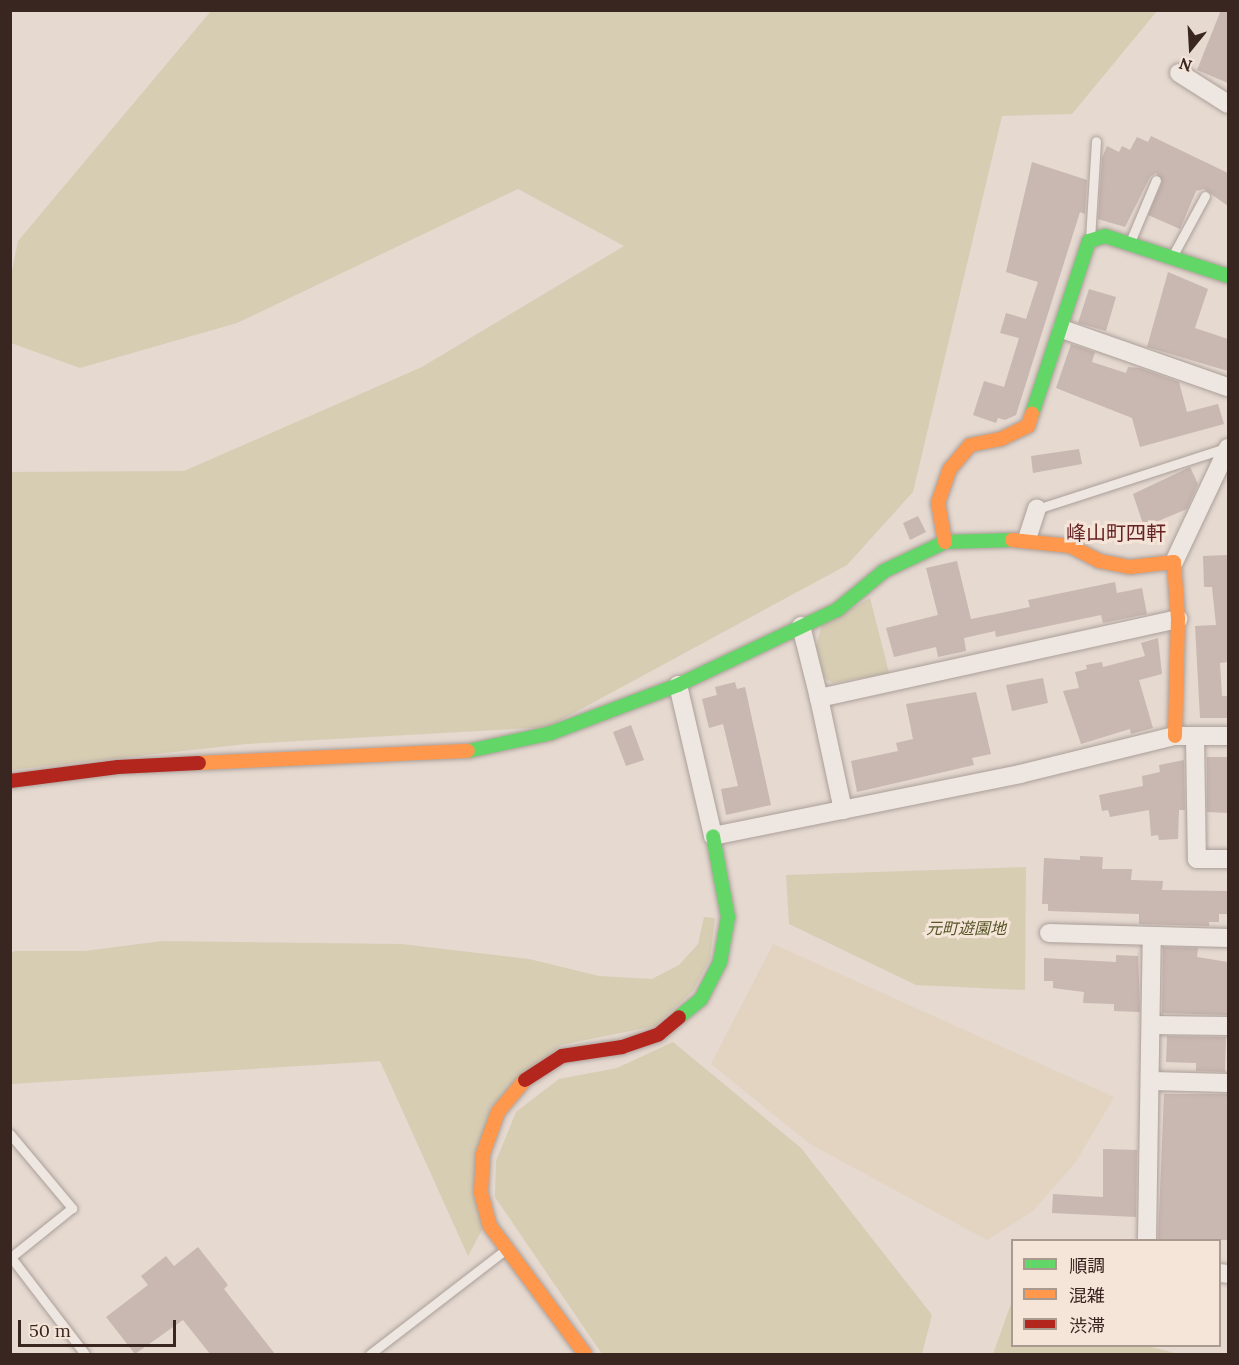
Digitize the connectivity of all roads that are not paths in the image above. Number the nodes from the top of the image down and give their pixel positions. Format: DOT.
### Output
graph roads {
  1 [pos="1179,73"];
  2 [pos="1228,104"];
  3 [pos="1096,141"];
  4 [pos="1156,180"];
  5 [pos="1205,196"];
  6 [pos="1089,242"];
  7 [pos="1129,243"];
  8 [pos="1172,257"];
  9 [pos="1228,276"];
  10 [pos="1062,329"];
  11 [pos="1228,387"];
  12 [pos="1228,448"];
  13 [pos="1037,509"];
  14 [pos="1027,539"];
  15 [pos="945,542"];
  16 [pos="1174,562"];
  17 [pos="1178,619"];
  18 [pos="801,626"];
  19 [pos="678,684"];
  20 [pos="819,698"];
  21 [pos="1175,736"];
  22 [pos="1228,736"];
  23 [pos="1195,738"];
  24 [pos="10,781"];
  25 [pos="843,810"];
  26 [pos="713,836"];
  27 [pos="1228,860"];
  28 [pos="1049,933"];
  29 [pos="1152,936"];
  30 [pos="1228,938"];
  31 [pos="1152,1025"];
  32 [pos="1228,1026"];
  33 [pos="1152,1081"];
  34 [pos="1228,1083"];
  35 [pos="10,1134"];
  36 [pos="1147,1239"];
  37 [pos="505,1251"];
  38 [pos="11,1257"];
  39 [pos="85,1354"];
  40 [pos="370,1354"];
  41 [pos="585,1354"];
  1 -- 2 [label="street"];
  3 -- 6 [label="lane"];
  4 -- 7 [label="lane"];
  5 -- 8 [label="lane"];
  6 -- 7 [label="street"];
  6 -- 10 [label="street"];
  7 -- 8 [label="street"];
  8 -- 9 [label="street"];
  10 -- 11 [label="street"];
  10 -- 15 [label="street"];
  12 -- 13 [label="lane"];
  12 -- 16 [label="street"];
  13 -- 14 [label="street"];
  14 -- 15 [label="street"];
  14 -- 16 [label="street"];
  15 -- 18 [label="street"];
  16 -- 17 [label="street"];
  17 -- 20 [label="street"];
  17 -- 21 [label="street"];
  18 -- 19 [label="street"];
  18 -- 20 [label="street"];
  19 -- 24 [label="street"];
  19 -- 26 [label="street"];
  20 -- 25 [label="street"];
  21 -- 23 [label="street"];
  21 -- 25 [label="street"];
  22 -- 23 [label="street"];
  23 -- 27 [label="street"];
  25 -- 26 [label="street"];
  26 -- 37 [label="street"];
  28 -- 29 [label="street"];
  29 -- 30 [label="street"];
  29 -- 31 [label="street"];
  31 -- 32 [label="street"];
  31 -- 33 [label="street"];
  33 -- 34 [label="street"];
  33 -- 36 [label="street"];
  35 -- 38 [label="lane"];
  37 -- 40 [label="lane"];
  37 -- 41 [label="street"];
  38 -- 39 [label="lane"];
}
